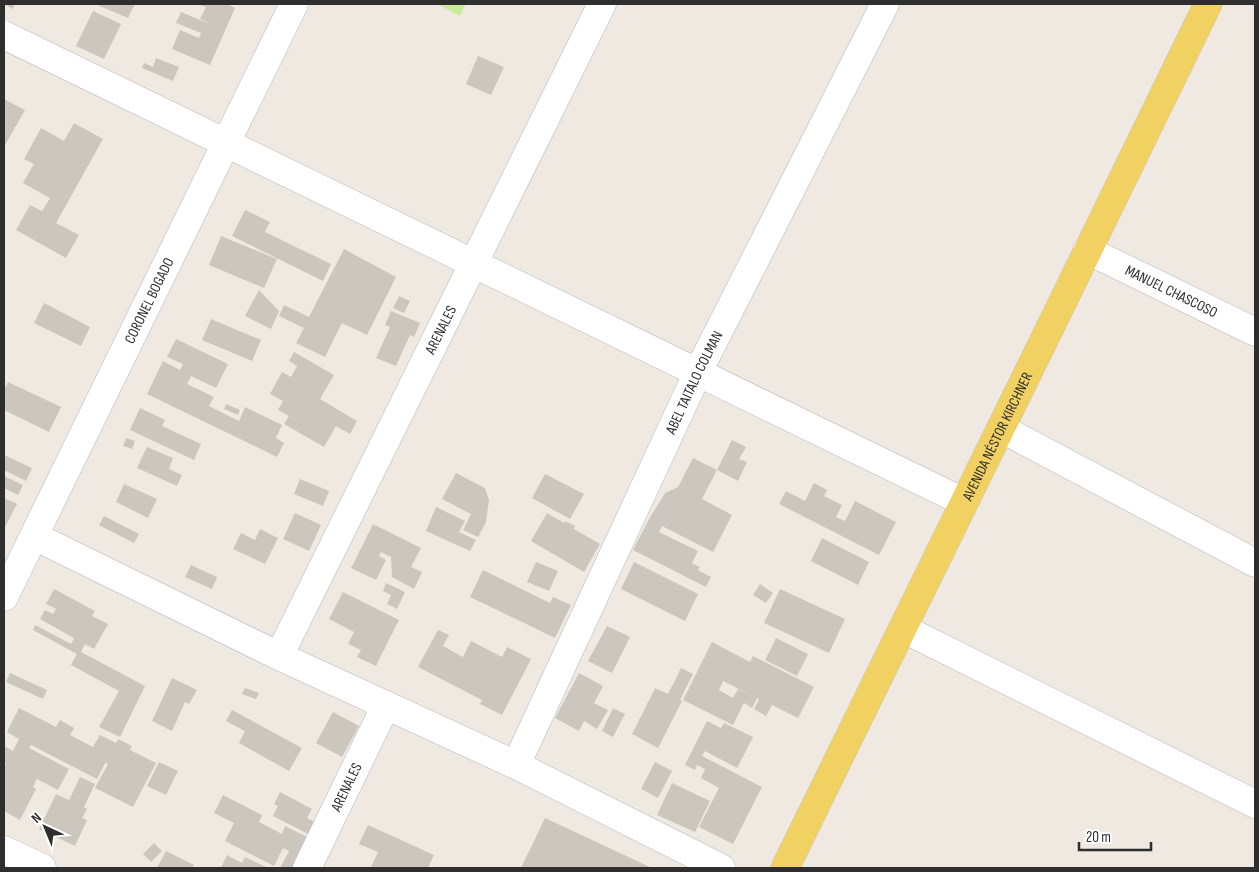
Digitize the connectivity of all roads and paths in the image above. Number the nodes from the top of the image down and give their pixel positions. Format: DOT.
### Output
graph roads {
  1 [pos="294,4"];
  2 [pos="602,4"];
  3 [pos="885,4"];
  4 [pos="1208,4"];
  5 [pos="4,34"];
  6 [pos="226,142"];
  7 [pos="1087,250"];
  8 [pos="474,263"];
  9 [pos="1255,332"];
  10 [pos="698,372"];
  11 [pos="1002,429"];
  12 [pos="964,502"];
  13 [pos="34,536"];
  14 [pos="1255,563"];
  15 [pos="4,597"];
  16 [pos="904,629"];
  17 [pos="279,656"];
  18 [pos="386,705"];
  19 [pos="516,765"];
  20 [pos="1255,804"];
  21 [pos="4,850"];
  22 [pos="42,868"];
  23 [pos="307,868"];
  24 [pos="721,868"];
  25 [pos="785,868"];
  1 -- 6 [label="street, CORONEL BOGADO"];
  2 -- 8 [label="street, ARENALES"];
  3 -- 10 [label="street, ABEL TAITALO COLMAN"];
  4 -- 7 [label="main road, AVENIDA NÉSTOR KIRCHNER"];
  5 -- 6 [label="street"];
  6 -- 8 [label="street"];
  6 -- 13 [label="street, CORONEL BOGADO"];
  7 -- 9 [label="street, MANUEL CHASCOSO"];
  7 -- 11 [label="main road, AVENIDA NÉSTOR KIRCHNER"];
  8 -- 10 [label="street"];
  8 -- 17 [label="street, ARENALES"];
  10 -- 12 [label="street"];
  10 -- 19 [label="street, ABEL TAITALO COLMAN"];
  11 -- 12 [label="main road, AVENIDA NÉSTOR KIRCHNER"];
  11 -- 14 [label="street"];
  12 -- 16 [label="main road, AVENIDA NÉSTOR KIRCHNER"];
  13 -- 15 [label="street, CORONEL BOGADO"];
  13 -- 17 [label="street"];
  16 -- 20 [label="street"];
  16 -- 25 [label="main road, AVENIDA NÉSTOR KIRCHNER"];
  17 -- 18 [label="street"];
  18 -- 19 [label="street"];
  18 -- 23 [label="street, ARENALES"];
  19 -- 24 [label="street"];
  21 -- 22 [label="street"];
}
